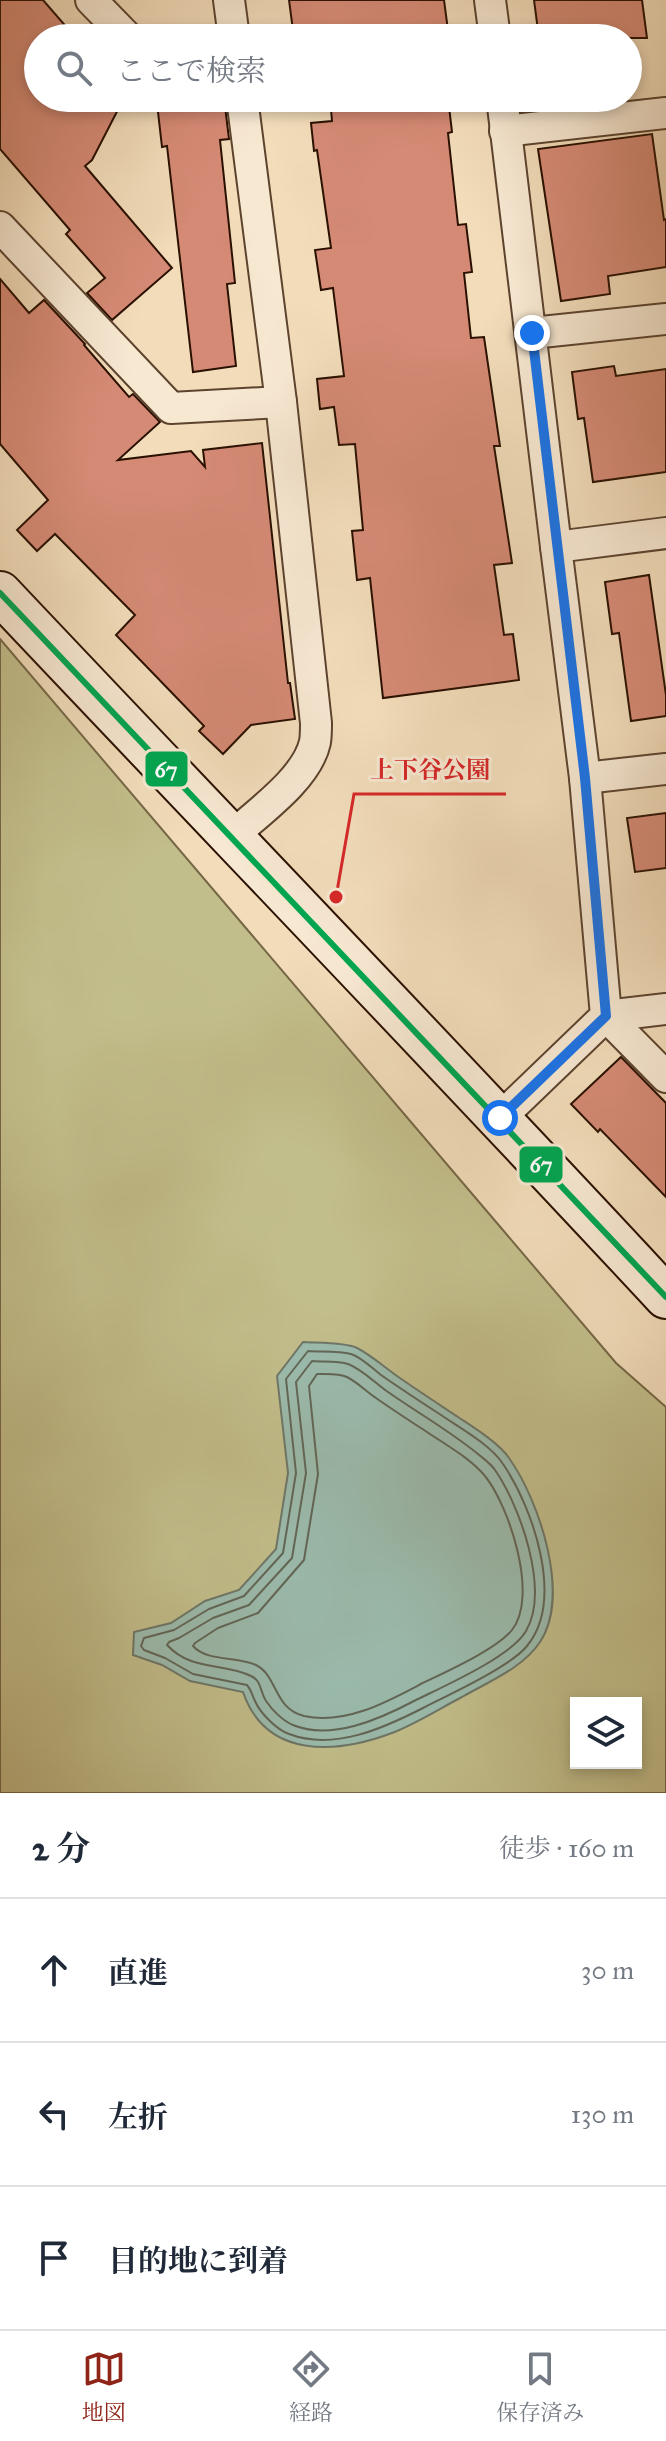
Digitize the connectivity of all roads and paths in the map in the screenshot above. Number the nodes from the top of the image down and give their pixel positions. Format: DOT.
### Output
graph roads {
  1 [pos="91,0"];
  2 [pos="229,0"];
  3 [pos="490,0"];
  4 [pos="114,24"];
  5 [pos="232,24"];
  6 [pos="493,24"];
  7 [pos="244,112"];
  8 [pos="503,112"];
  9 [pos="666,113"];
  10 [pos="505,131"];
  11 [pos="0,227"];
  12 [pos="666,319"];
  13 [pos="532,333"];
  14 [pos="281,402"];
  15 [pos="666,533"];
  16 [pos="556,547"];
  17 [pos="0,593"];
  18 [pos="666,769"];
  19 [pos="585,778"];
  20 [pos="230,838"];
  21 [pos="666,1009"];
  22 [pos="606,1016"];
  23 [pos="666,1077"];
  24 [pos="500,1118"];
  25 [pos="666,1297"];
  1 -- 4 [label="street"];
  2 -- 5 [label="street"];
  3 -- 6 [label="street"];
  7 -- 14 [label="street"];
  8 -- 10 [label="street"];
  9 -- 10 [label="street"];
  10 -- 13 [label="street"];
  11 -- 14 [label="street"];
  12 -- 13 [label="street"];
  13 -- 16 [label="street"];
  14 -- 20 [label="street"];
  15 -- 16 [label="street"];
  16 -- 19 [label="street"];
  17 -- 20 [label="street"];
  18 -- 19 [label="street"];
  19 -- 22 [label="street"];
  20 -- 24 [label="street"];
  21 -- 22 [label="street"];
  22 -- 23 [label="street"];
  22 -- 24 [label="street"];
  24 -- 25 [label="street"];
}
